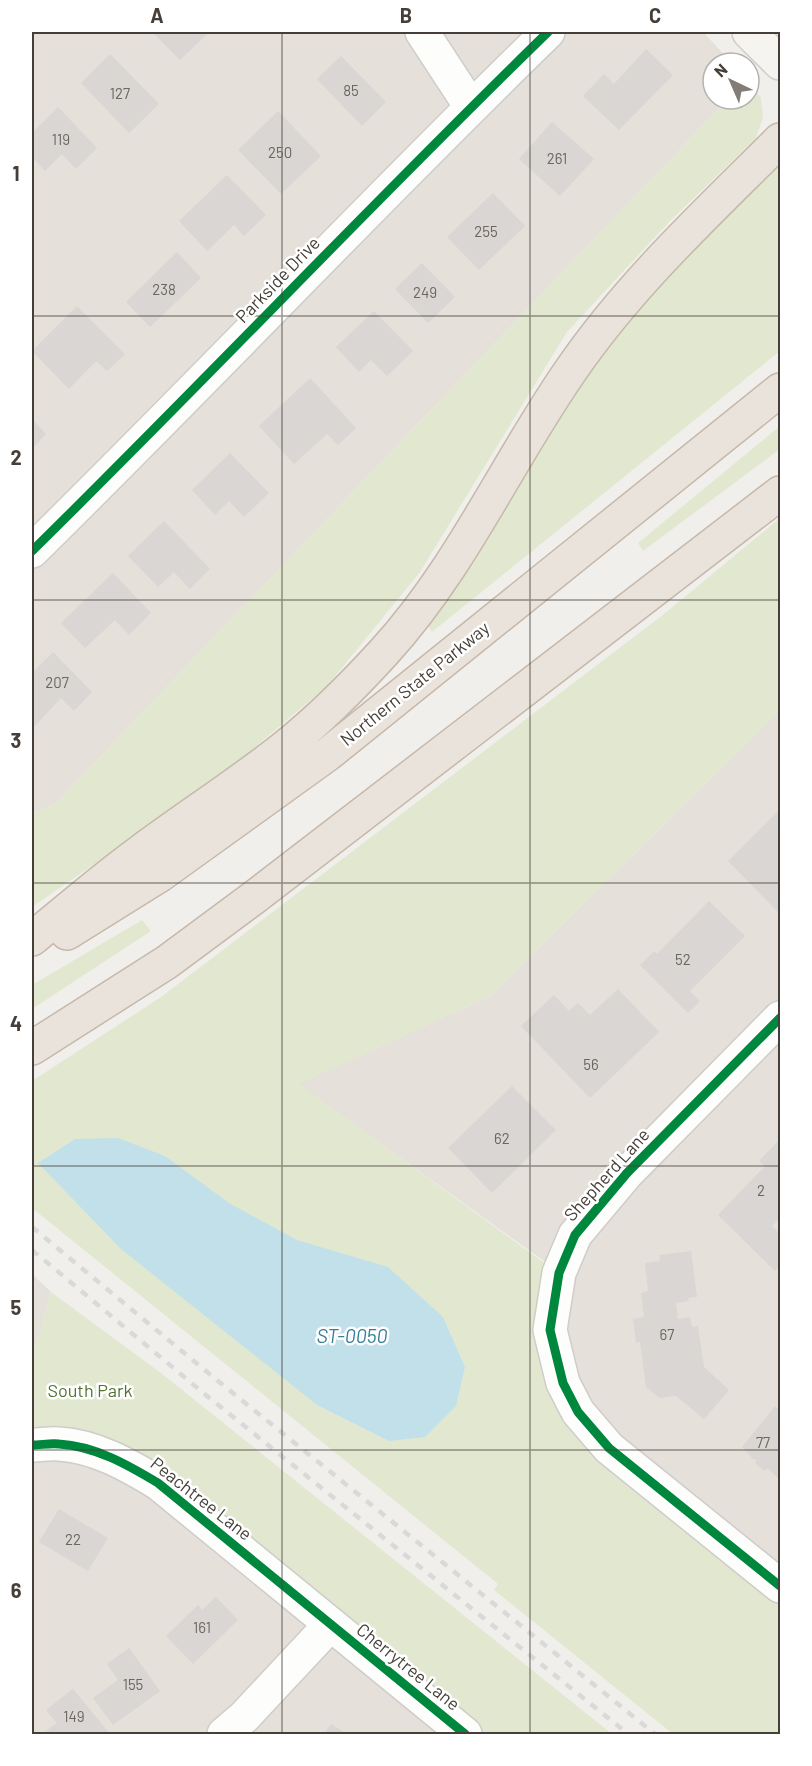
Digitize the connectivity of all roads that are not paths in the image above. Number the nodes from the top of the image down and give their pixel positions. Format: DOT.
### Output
graph roads {
  1 [pos="422,32"];
  2 [pos="548,32"];
  3 [pos="749,32"];
  4 [pos="780,63"];
  5 [pos="471,107"];
  6 [pos="780,140"];
  7 [pos="780,390"];
  8 [pos="780,493"];
  9 [pos="32,551"];
  10 [pos="32,939"];
  11 [pos="32,952"];
  12 [pos="780,1018"];
  13 [pos="32,1048"];
  14 [pos="32,1445"];
  15 [pos="780,1586"];
  16 [pos="330,1625"];
  17 [pos="224,1734"];
  18 [pos="465,1734"];
  1 -- 5 [label="street"];
  2 -- 5 [label="street, Parkside Drive"];
  3 -- 4 [label="main road"];
  5 -- 9 [label="street, Parkside Drive"];
  6 -- 10 [label="highway"];
  7 -- 11 [label="highway, Northern State Parkway"];
  8 -- 13 [label="highway"];
  12 -- 15 [label="street, Shepherd Lane"];
  14 -- 16 [label="street, Peachtree Lane"];
  16 -- 17 [label="street"];
  16 -- 18 [label="street, Cherrytree Lane"];
}
